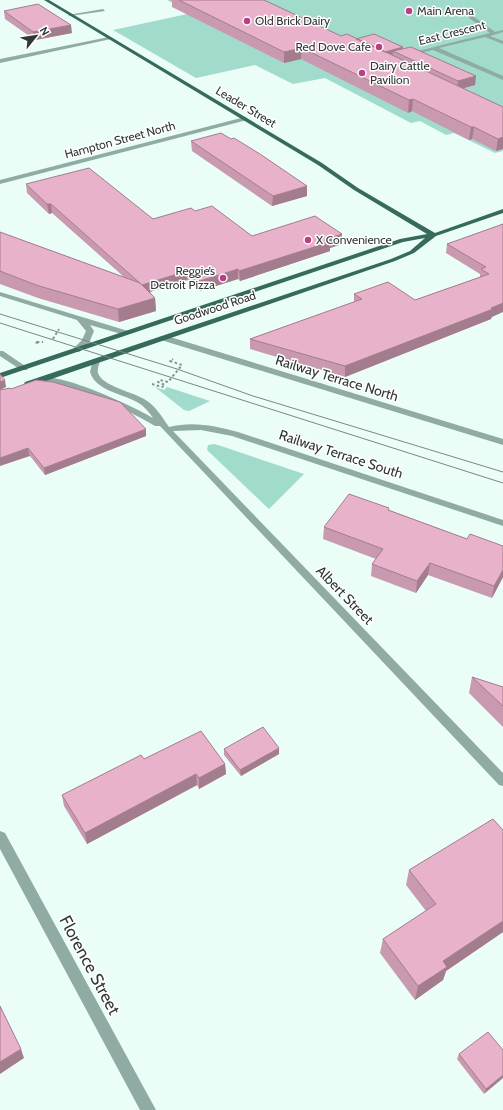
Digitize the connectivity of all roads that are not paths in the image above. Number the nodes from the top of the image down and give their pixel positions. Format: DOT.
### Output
graph roads {
  1 [pos="46,0"];
  2 [pos="104,10"];
  3 [pos="70,15"];
  4 [pos="471,17"];
  5 [pos="503,31"];
  6 [pos="494,33"];
  7 [pos="484,35"];
  8 [pos="109,38"];
  9 [pos="503,43"];
  10 [pos="434,48"];
  11 [pos="405,55"];
  12 [pos="0,61"];
  13 [pos="503,78"];
  14 [pos="245,119"];
  15 [pos="0,182"];
  16 [pos="503,212"];
  17 [pos="434,236"];
  18 [pos="0,294"];
  19 [pos="73,316"];
  20 [pos="125,333"];
  21 [pos="164,338"];
  22 [pos="76,350"];
  23 [pos="0,353"];
  24 [pos="96,361"];
  25 [pos="24,368"];
  26 [pos="0,376"];
  27 [pos="41,380"];
  28 [pos="21,387"];
  29 [pos="167,430"];
  30 [pos="503,442"];
  31 [pos="503,523"];
  32 [pos="503,781"];
  33 [pos="0,837"];
  34 [pos="148,1110"];
  1 -- 3 [label="main road, Leader Street"];
  2 -- 3 [label="street"];
  3 -- 8 [label="main road, Leader Street"];
  4 -- 6 [label="street"];
  5 -- 6 [label="street, East Crescent"];
  6 -- 7 [label="street, East Crescent"];
  7 -- 9 [label="street"];
  7 -- 10 [label="street, East Crescent"];
  8 -- 12 [label="street"];
  8 -- 14 [label="main road, Leader Street"];
  10 -- 11 [label="street, East Crescent"];
  10 -- 13 [label="street"];
  14 -- 15 [label="street, Hampton Street North"];
  14 -- 17 [label="main road, Leader Street"];
  16 -- 17 [label="main road, Goodwood Road"];
  17 -- 20 [label="main road, Goodwood Road"];
  17 -- 21 [label="main road, Goodwood Road"];
  18 -- 19 [label="street"];
  19 -- 20 [label="street"];
  19 -- 22 [label="street"];
  20 -- 22 [label="main road, Goodwood Road"];
  21 -- 24 [label="main road, Goodwood Road"];
  21 -- 30 [label="street, Railway Terrace North"];
  22 -- 25 [label="main road, Goodwood Road"];
  23 -- 25 [label="street"];
  24 -- 27 [label="main road, Goodwood Road"];
  24 -- 29 [label="street, Albert Street"];
  25 -- 26 [label="main road, Goodwood Road"];
  27 -- 28 [label="main road, Goodwood Road"];
  27 -- 29 [label="street, Albert Street"];
  29 -- 31 [label="street, Railway Terrace South"];
  29 -- 32 [label="street, Albert Street"];
  33 -- 34 [label="street, Florence Street"];
}
